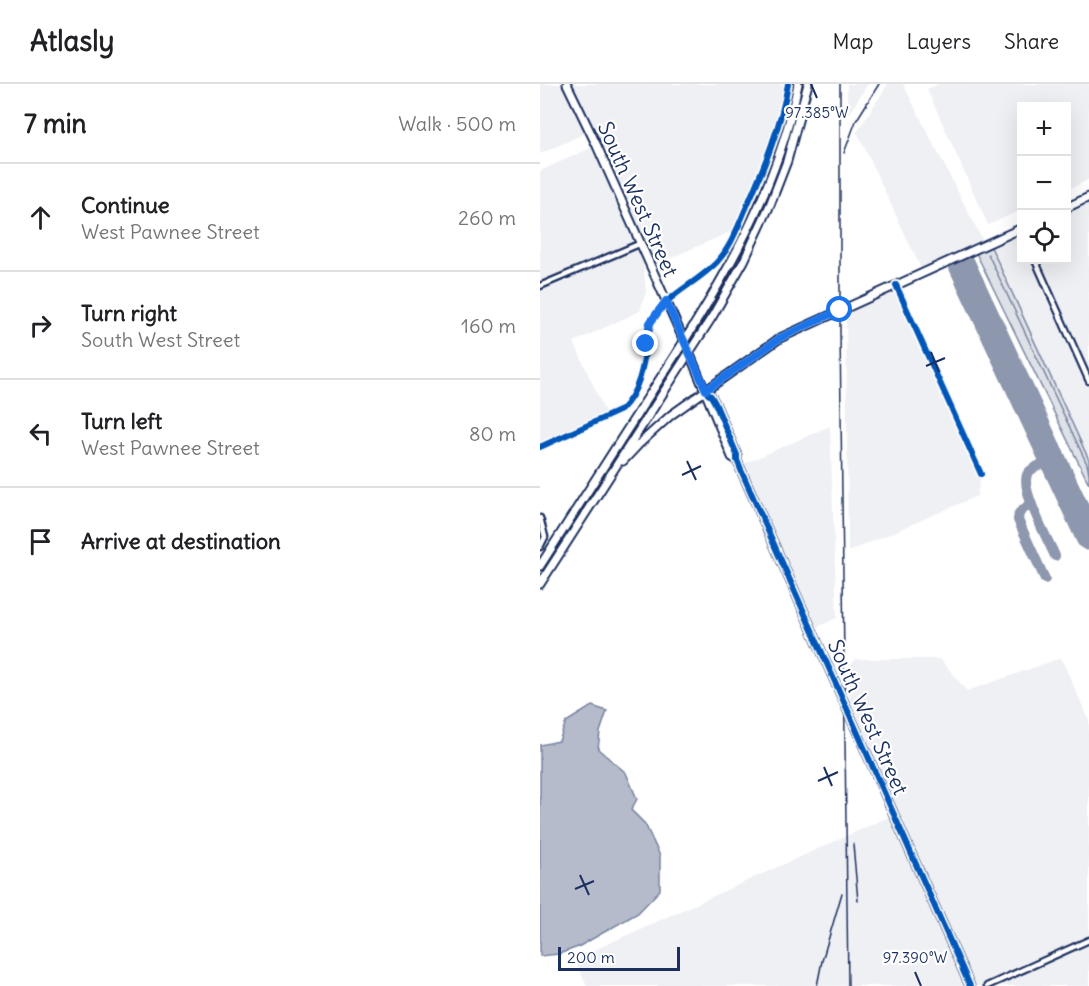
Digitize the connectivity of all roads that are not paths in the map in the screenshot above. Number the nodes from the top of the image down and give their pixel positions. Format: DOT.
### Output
graph roads {
  1 [pos="567,84"];
  2 [pos="788,84"];
  3 [pos="798,84"];
  4 [pos="808,84"];
  5 [pos="1089,197"];
  6 [pos="1071,205"];
  7 [pos="1017,230"];
  8 [pos="639,244"];
  9 [pos="1037,264"];
  10 [pos="896,285"];
  11 [pos="540,286"];
  12 [pos="666,301"];
  13 [pos="685,342"];
  14 [pos="689,351"];
  15 [pos="1089,381"];
  16 [pos="707,392"];
  17 [pos="540,447"];
  18 [pos="981,474"];
  19 [pos="608,479"];
  20 [pos="540,518"];
  21 [pos="540,547"];
  22 [pos="540,566"];
  23 [pos="540,584"];
  24 [pos="1089,940"];
  25 [pos="970,986"];
  26 [pos="987,986"];
  1 -- 8 [label="main road, South West Street"];
  2 -- 12 [label="street"];
  3 -- 13 [label="main road"];
  4 -- 14 [label="main road"];
  5 -- 6 [label="main road"];
  7 -- 10 [label="main road"];
  8 -- 11 [label="street"];
  8 -- 12 [label="main road, South West Street"];
  9 -- 15 [label="street"];
  10 -- 16 [label="main road"];
  10 -- 18 [label="street"];
  12 -- 13 [label="main road, South West Street"];
  12 -- 17 [label="street"];
  13 -- 14 [label="main road, South West Street"];
  13 -- 22 [label="main road"];
  14 -- 16 [label="main road, South West Street"];
  14 -- 19 [label="main road"];
  16 -- 19 [label="main road"];
  16 -- 25 [label="main road, South West Street"];
  19 -- 23 [label="main road"];
  20 -- 21 [label="street"];
  24 -- 26 [label="street"];
}
